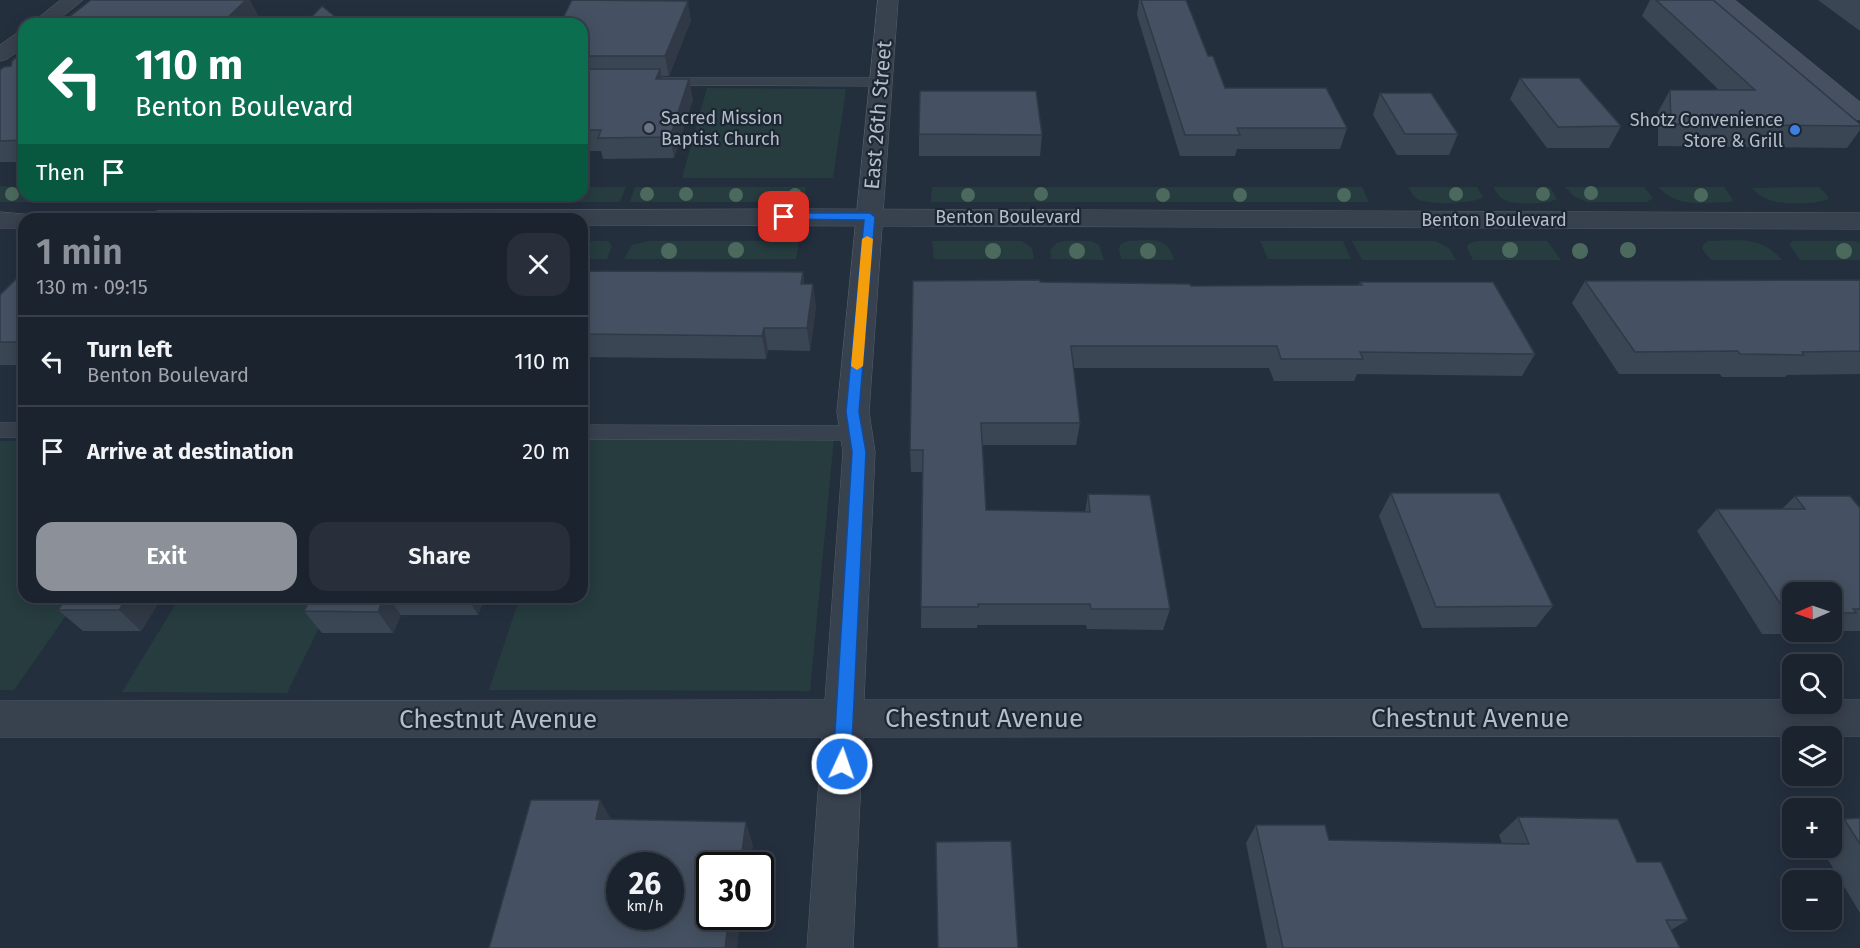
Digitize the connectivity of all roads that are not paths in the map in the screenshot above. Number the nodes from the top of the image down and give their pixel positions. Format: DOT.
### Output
graph roads {
  1 [pos="73,0"];
  2 [pos="888,0"];
  3 [pos="1723,0"];
  4 [pos="49,18"];
  5 [pos="18,42"];
  6 [pos="0,55"];
  7 [pos="652,82"];
  8 [pos="882,82"];
  9 [pos="1851,99"];
  10 [pos="1860,113"];
  11 [pos="870,217"];
  12 [pos="588,218"];
  13 [pos="18,219"];
  14 [pos="0,220"];
  15 [pos="1860,220"];
  16 [pos="0,430"];
  17 [pos="18,430"];
  18 [pos="588,432"];
  19 [pos="856,433"];
  20 [pos="845,718"];
  21 [pos="1860,718"];
  22 [pos="0,719"];
  23 [pos="830,948"];
  1 -- 4 [label="street"];
  2 -- 8 [label="street, East 26th Street"];
  3 -- 9 [label="main road"];
  5 -- 6 [label="street"];
  7 -- 8 [label="lane"];
  8 -- 11 [label="street, East 26th Street"];
  9 -- 10 [label="main road"];
  11 -- 12 [label="street, Benton Boulevard"];
  11 -- 15 [label="street, Benton Boulevard"];
  11 -- 19 [label="street, East 26th Street"];
  13 -- 14 [label="street"];
  16 -- 17 [label="lane"];
  18 -- 19 [label="lane"];
  19 -- 20 [label="street, East 26th Street"];
  20 -- 21 [label="street, Chestnut Avenue"];
  20 -- 22 [label="street, Chestnut Avenue"];
  20 -- 23 [label="street, East 26th Street"];
}
